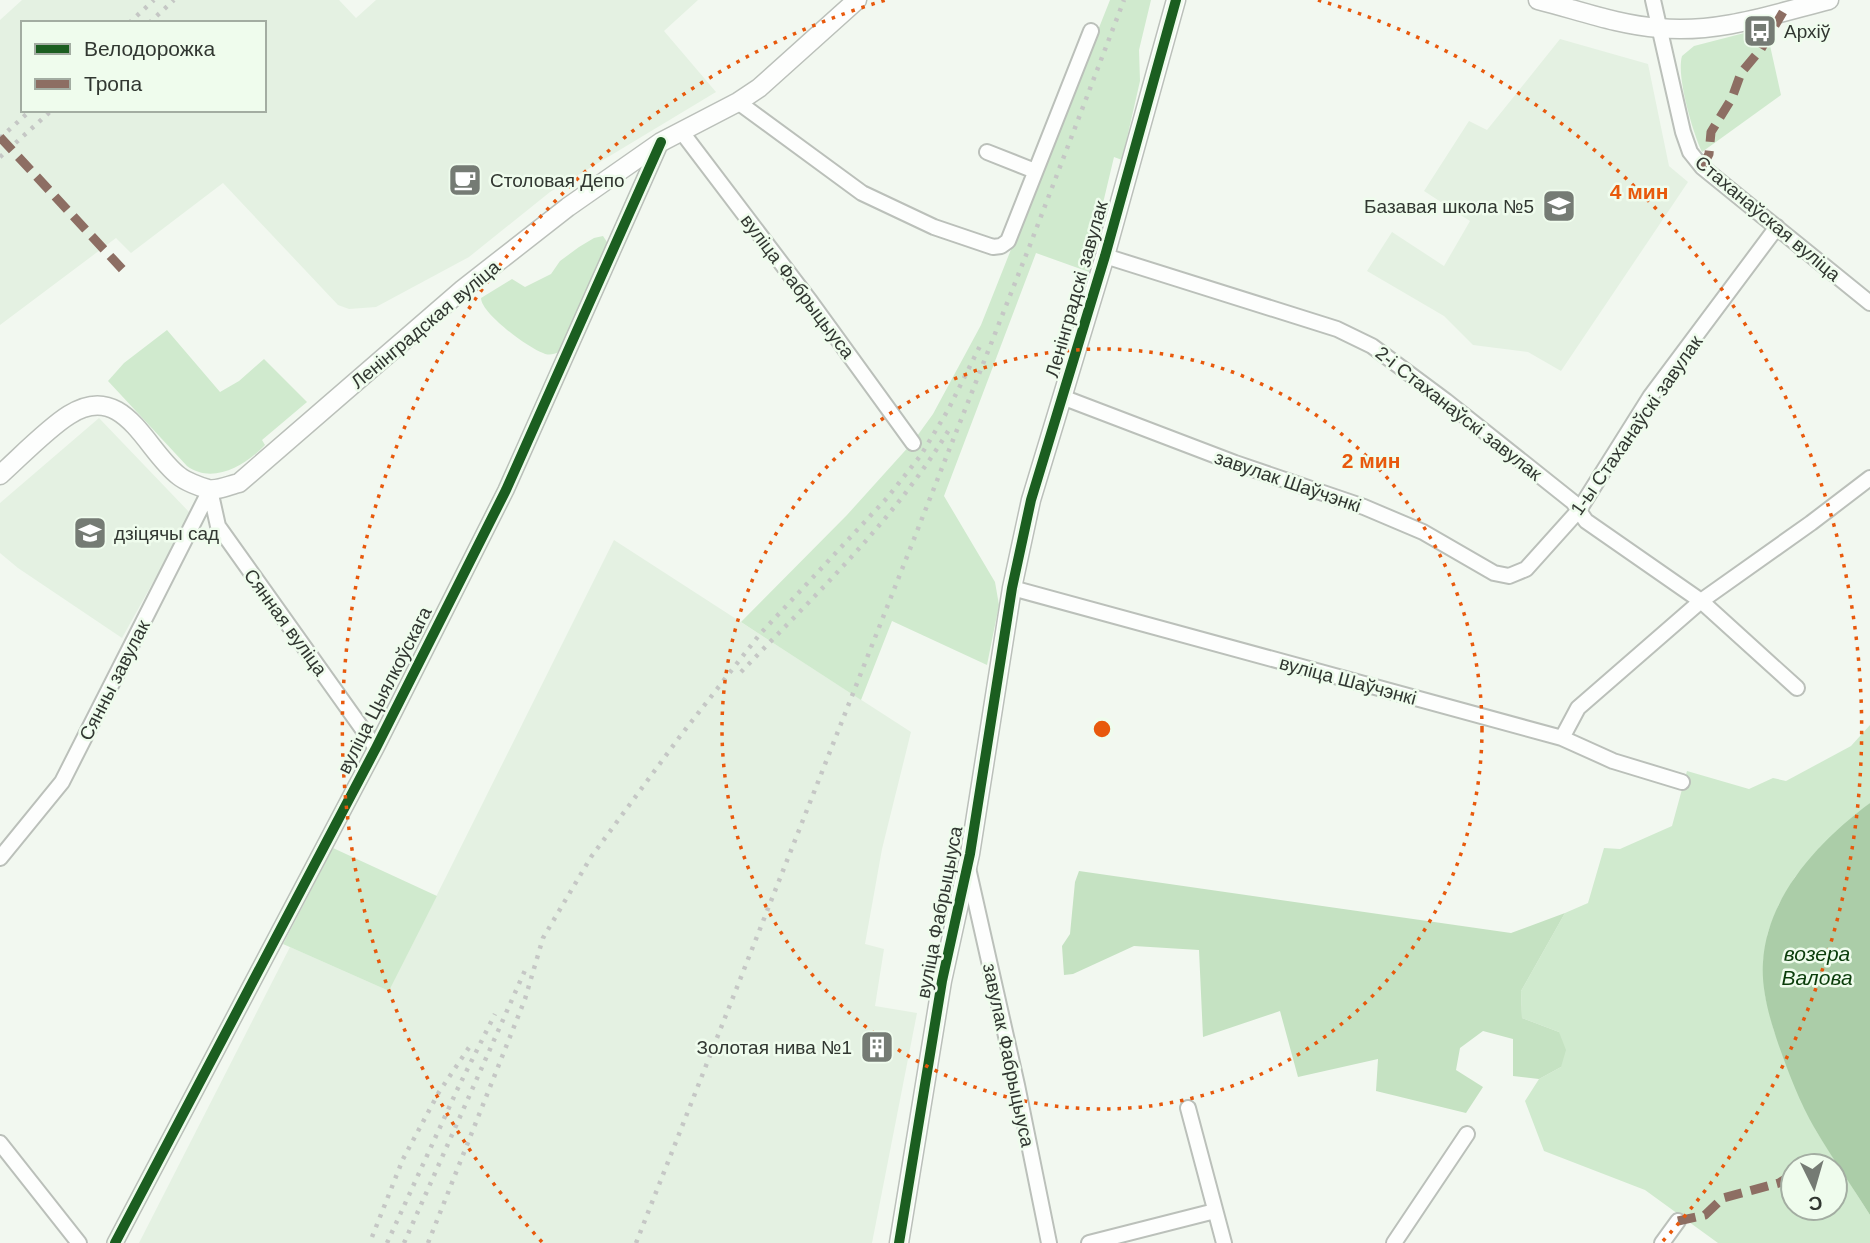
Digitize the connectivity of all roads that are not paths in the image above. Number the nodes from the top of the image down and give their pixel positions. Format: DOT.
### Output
graph roads {
  1 [pos="857,0"];
  2 [pos="1176,0"];
  3 [pos="1538,0"];
  4 [pos="1653,0"];
  5 [pos="1829,0"];
  6 [pos="1660,29"];
  7 [pos="1091,31"];
  8 [pos="738,102"];
  9 [pos="681,131"];
  10 [pos="661,142"];
  11 [pos="987,152"];
  12 [pos="1035,171"];
  13 [pos="1777,227"];
  14 [pos="1105,256"];
  15 [pos="1870,303"];
  16 [pos="1062,397"];
  17 [pos="912,443"];
  18 [pos="0,475"];
  19 [pos="1870,478"];
  20 [pos="211,490"];
  21 [pos="1579,510"];
  22 [pos="1509,576"];
  23 [pos="1012,588"];
  24 [pos="1701,601"];
  25 [pos="1797,688"];
  26 [pos="1562,738"];
  27 [pos="376,748"];
  28 [pos="1682,782"];
  29 [pos="0,858"];
  30 [pos="967,867"];
  31 [pos="1188,1108"];
  32 [pos="1467,1133"];
  33 [pos="0,1143"];
  34 [pos="1215,1211"];
  35 [pos="1678,1221"];
  36 [pos="79,1243"];
  37 [pos="115,1243"];
  38 [pos="899,1243"];
  39 [pos="1049,1243"];
  40 [pos="1089,1243"];
  41 [pos="1224,1243"];
  42 [pos="1394,1243"];
  43 [pos="1662,1243"];
  1 -- 8 [label="street, Ленінградская вуліца"];
  2 -- 14 [label="street, Ленінградскі завулак"];
  3 -- 6 [label="street"];
  4 -- 6 [label="street, Стаханаўская вуліца"];
  5 -- 6 [label="street"];
  6 -- 13 [label="street, Стаханаўская вуліца"];
  7 -- 12 [label="street"];
  8 -- 9 [label="street, Ленінградская вуліца"];
  8 -- 12 [label="street"];
  9 -- 10 [label="street, Ленінградская вуліца"];
  9 -- 17 [label="street, вуліца Фабрыцыуса"];
  10 -- 20 [label="street, Ленінградская вуліца"];
  10 -- 27 [label="street, вуліца Цыялкоўскага"];
  11 -- 12 [label="street"];
  13 -- 15 [label="street, Стаханаўская вуліца"];
  13 -- 21 [label="street, 1-ы Стаханаўскі завулак"];
  14 -- 16 [label="street, Ленінградскі завулак"];
  14 -- 21 [label="street, 2-і Стаханаўскі завулак"];
  16 -- 22 [label="street, завулак Шаўчэнкі"];
  16 -- 23 [label="street, Ленінградскі завулак"];
  18 -- 20 [label="street"];
  19 -- 24 [label="street"];
  20 -- 27 [label="street, Сянная вуліца"];
  20 -- 29 [label="street, Сянны завулак"];
  21 -- 22 [label="street, 1-ы Стаханаўскі завулак"];
  21 -- 24 [label="street, 2-і Стаханаўскі завулак"];
  23 -- 26 [label="street, вуліца Шаўчэнкі"];
  23 -- 30 [label="street, вуліца Фабрыцыуса"];
  24 -- 25 [label="street, 2-і Стаханаўскі завулак"];
  24 -- 26 [label="street"];
  26 -- 28 [label="street, вуліца Шаўчэнкі"];
  27 -- 37 [label="street, вуліца Цыялкоўскага"];
  30 -- 38 [label="street, вуліца Фабрыцыуса"];
  30 -- 39 [label="street, завулак Фабрыцыуса"];
  31 -- 34 [label="street"];
  32 -- 42 [label="street"];
  33 -- 36 [label="street"];
  34 -- 40 [label="street"];
  34 -- 41 [label="street"];
  35 -- 43 [label="street"];
}
